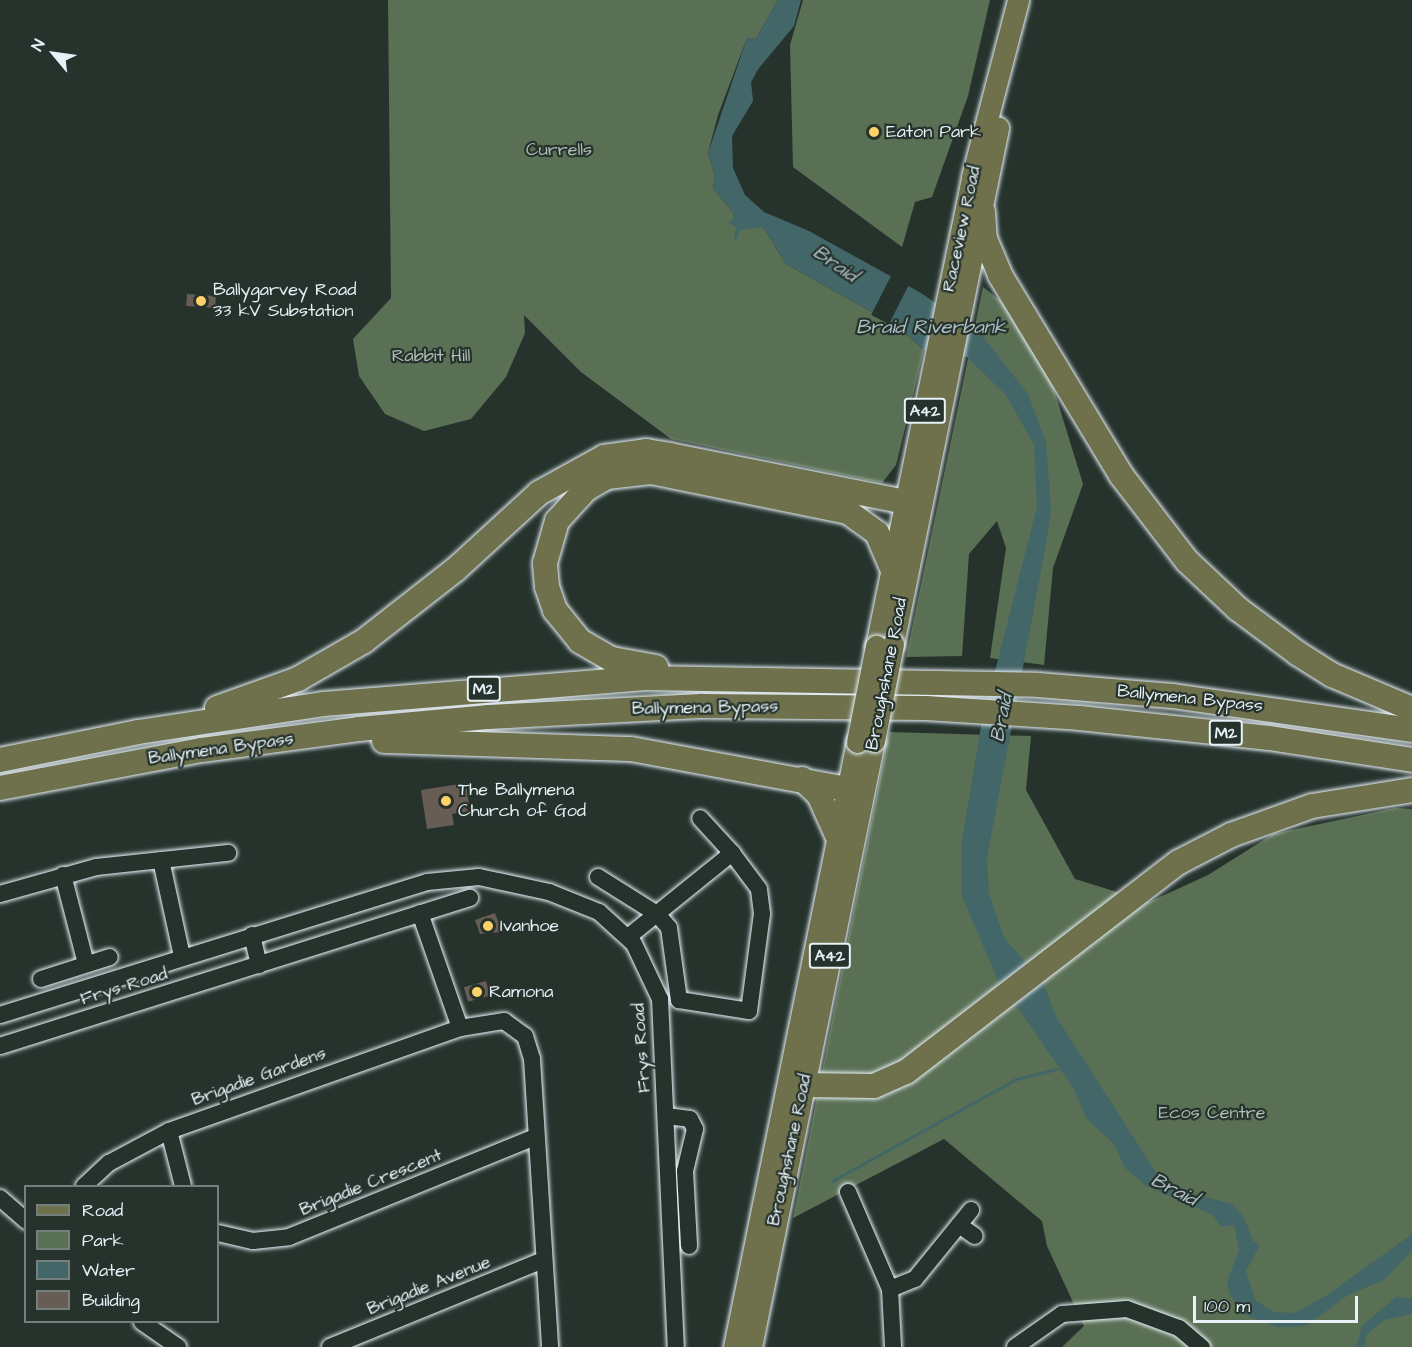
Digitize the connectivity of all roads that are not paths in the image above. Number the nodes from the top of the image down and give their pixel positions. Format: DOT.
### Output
graph roads {
  1 [pos="1019,0"];
  2 [pos="983,212"];
  3 [pos="954,308"];
  4 [pos="914,504"];
  5 [pos="892,569"];
  6 [pos="884,645"];
  7 [pos="757,677"];
  8 [pos="1412,709"];
  9 [pos="1412,730"];
  10 [pos="138,732"];
  11 [pos="202,750"];
  12 [pos="0,760"];
  13 [pos="1412,760"];
  14 [pos="802,779"];
  15 [pos="0,788"];
  16 [pos="1412,790"];
  17 [pos="855,791"];
  18 [pos="700,818"];
  19 [pos="837,835"];
  20 [pos="228,853"];
  21 [pos="732,853"];
  22 [pos="161,860"];
  23 [pos="63,875"];
  24 [pos="598,877"];
  25 [pos="0,894"];
  26 [pos="470,898"];
  27 [pos="420,914"];
  28 [pos="657,914"];
  29 [pos="252,935"];
  30 [pos="628,937"];
  31 [pos="182,956"];
  32 [pos="110,957"];
  33 [pos="86,964"];
  34 [pos="259,965"];
  35 [pos="41,979"];
  36 [pos="0,1015"];
  37 [pos="460,1028"];
  38 [pos="0,1046"];
  39 [pos="789,1064"];
  40 [pos="804,1085"];
  41 [pos="666,1116"];
  42 [pos="169,1131"];
  43 [pos="535,1137"];
  44 [pos="85,1185"];
  45 [pos="183,1185"];
  46 [pos="848,1192"];
  47 [pos="0,1198"];
  48 [pos="971,1210"];
  49 [pos="24,1219"];
  50 [pos="959,1225"];
  51 [pos="219,1233"];
  52 [pos="975,1236"];
  53 [pos="689,1246"];
  54 [pos="543,1260"];
  55 [pos="890,1289"];
  56 [pos="143,1323"];
  57 [pos="178,1347"];
  58 [pos="330,1347"];
  59 [pos="550,1347"];
  60 [pos="676,1347"];
  61 [pos="734,1347"];
  62 [pos="751,1347"];
  63 [pos="892,1347"];
  64 [pos="1015,1347"];
  65 [pos="1202,1347"];
  1 -- 2 [label="main road, A42"];
  1 -- 3 [label="main road, Raceview Road / A42"];
  2 -- 3 [label="main road, A42"];
  2 -- 8 [label="highway"];
  3 -- 4 [label="main road, A42"];
  4 -- 5 [label="main road, A42"];
  4 -- 6 [label="main road, Broughshane Road / A42"];
  4 -- 10 [label="highway"];
  5 -- 6 [label="main road, A42"];
  5 -- 7 [label="highway"];
  6 -- 17 [label="main road, Broughshane Road / A42, bridge"];
  7 -- 9 [label="highway, Ballymena Bypass / M2"];
  7 -- 10 [label="highway, Ballymena Bypass / M2"];
  10 -- 12 [label="highway, Ballymena Bypass / M2"];
  11 -- 13 [label="highway, Ballymena Bypass / M2"];
  11 -- 14 [label="highway"];
  11 -- 15 [label="highway, Ballymena Bypass / M2"];
  14 -- 17 [label="highway"];
  14 -- 19 [label="highway"];
  16 -- 40 [label="highway"];
  17 -- 19 [label="main road, Broughshane Road / A42"];
  17 -- 40 [label="main road, Broughshane Road / A42"];
  18 -- 21 [label="street"];
  19 -- 39 [label="main road, Broughshane Road / A42"];
  20 -- 22 [label="street"];
  21 -- 28 [label="street"];
  21 -- 28 [label="street"];
  22 -- 23 [label="street"];
  22 -- 31 [label="street"];
  23 -- 25 [label="street"];
  23 -- 33 [label="street"];
  24 -- 28 [label="street"];
  26 -- 27 [label="street, Frys Road"];
  27 -- 34 [label="street, Frys Road"];
  27 -- 37 [label="street"];
  28 -- 30 [label="street"];
  29 -- 30 [label="street, Frys Road"];
  29 -- 31 [label="street, Frys Road"];
  29 -- 34 [label="street"];
  30 -- 41 [label="street, Frys Road"];
  31 -- 36 [label="street, Frys Road"];
  32 -- 33 [label="street"];
  33 -- 35 [label="street"];
  34 -- 38 [label="street, Frys Road"];
  37 -- 42 [label="street, Brigadie Gardens"];
  37 -- 43 [label="street, Brigadie Gardens"];
  39 -- 40 [label="main road"];
  39 -- 61 [label="main road, Broughshane Road / A42"];
  40 -- 62 [label="main road, Broughshane Road / A42"];
  41 -- 53 [label="street"];
  41 -- 60 [label="street, Frys Road"];
  42 -- 44 [label="street, Brigadie Gardens"];
  42 -- 45 [label="street"];
  43 -- 51 [label="street, Brigadie Crescent"];
  43 -- 54 [label="street, Brigadie Gardens"];
  46 -- 55 [label="street"];
  47 -- 49 [label="street"];
  48 -- 50 [label="street"];
  50 -- 52 [label="street"];
  50 -- 55 [label="street"];
  54 -- 58 [label="street, Brigadie Avenue"];
  54 -- 59 [label="street, Brigadie Gardens"];
  55 -- 63 [label="street"];
  56 -- 57 [label="street"];
  64 -- 65 [label="street"];
}
